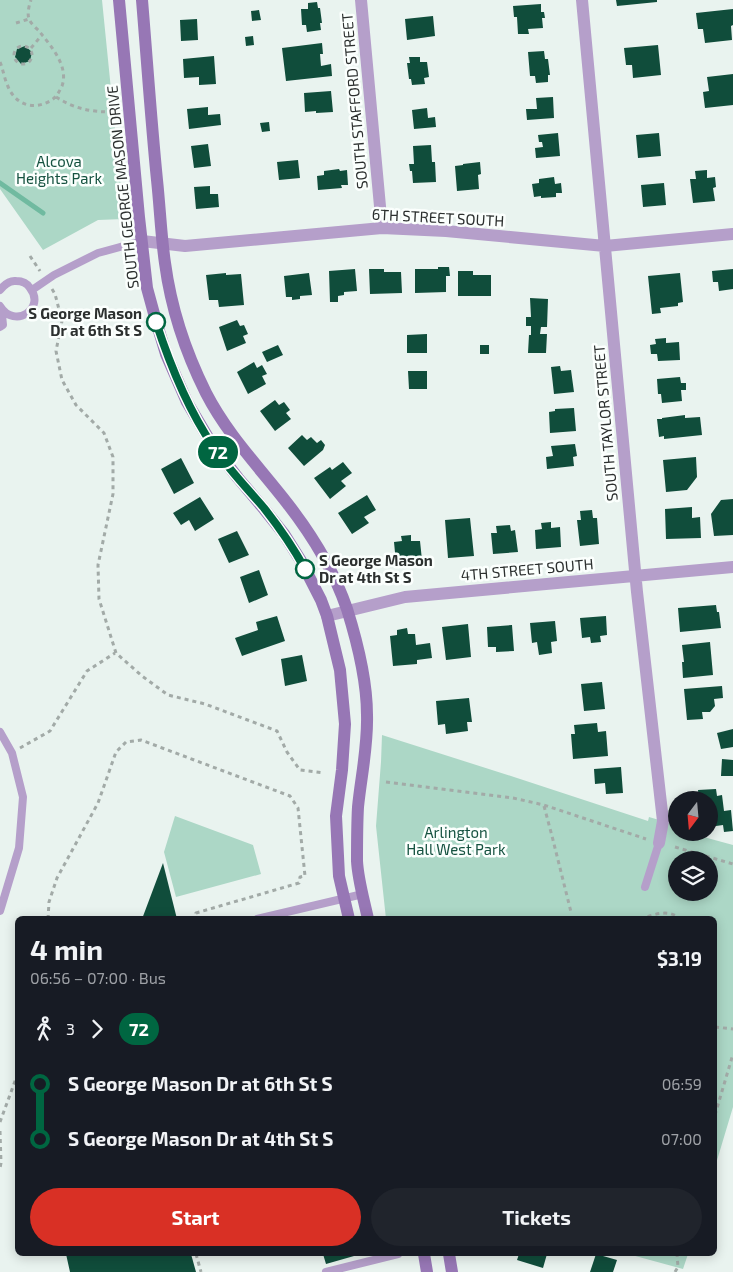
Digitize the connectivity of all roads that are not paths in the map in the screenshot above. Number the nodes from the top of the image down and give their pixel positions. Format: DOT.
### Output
graph roads {
  1 [pos="119,0"];
  2 [pos="142,0"];
  3 [pos="361,0"];
  4 [pos="582,0"];
  5 [pos="382,228"];
  6 [pos="733,234"];
  7 [pos="142,241"];
  8 [pos="163,244"];
  9 [pos="605,246"];
  10 [pos="0,290"];
  11 [pos="32,290"];
  12 [pos="2,312"];
  13 [pos="0,327"];
  14 [pos="733,567"];
  15 [pos="635,575"];
  16 [pos="347,611"];
  17 [pos="327,616"];
  18 [pos="0,732"];
  19 [pos="659,843"];
  20 [pos="645,887"];
  21 [pos="363,894"];
  22 [pos="344,899"];
  23 [pos="0,911"];
  24 [pos="270,916"];
  25 [pos="348,916"];
  26 [pos="367,916"];
  27 [pos="390,1256"];
  28 [pos="424,1256"];
  29 [pos="449,1256"];
  30 [pos="326,1272"];
  31 [pos="427,1272"];
  32 [pos="452,1272"];
  1 -- 7 [label="main road, SOUTH GEORGE MASON DRIVE"];
  2 -- 8 [label="main road"];
  3 -- 5 [label="street, SOUTH STAFFORD STREET"];
  4 -- 9 [label="street, SOUTH TAYLOR STREET"];
  5 -- 8 [label="street, 6TH STREET SOUTH"];
  5 -- 9 [label="street, 6TH STREET SOUTH"];
  6 -- 9 [label="street, 6TH STREET SOUTH"];
  7 -- 8 [label="street, 6TH STREET SOUTH"];
  7 -- 11 [label="lane"];
  7 -- 17 [label="main road, SOUTH GEORGE MASON DRIVE"];
  8 -- 16 [label="main road"];
  9 -- 15 [label="street, SOUTH TAYLOR STREET"];
  10 -- 11 [label="lane"];
  11 -- 12 [label="lane"];
  12 -- 13 [label="lane"];
  14 -- 15 [label="street, 4TH STREET SOUTH"];
  15 -- 16 [label="street, 4TH STREET SOUTH"];
  15 -- 19 [label="street, SOUTH TAYLOR STREET"];
  16 -- 17 [label="street, 4TH STREET SOUTH"];
  16 -- 21 [label="main road"];
  17 -- 22 [label="main road, SOUTH GEORGE MASON DRIVE"];
  18 -- 23 [label="lane"];
  19 -- 20 [label="lane"];
  21 -- 22 [label="lane"];
  21 -- 26 [label="main road"];
  22 -- 24 [label="lane"];
  22 -- 25 [label="main road, SOUTH GEORGE MASON DRIVE"];
  27 -- 30 [label="lane"];
  28 -- 31 [label="main road"];
  29 -- 32 [label="main road"];
}
